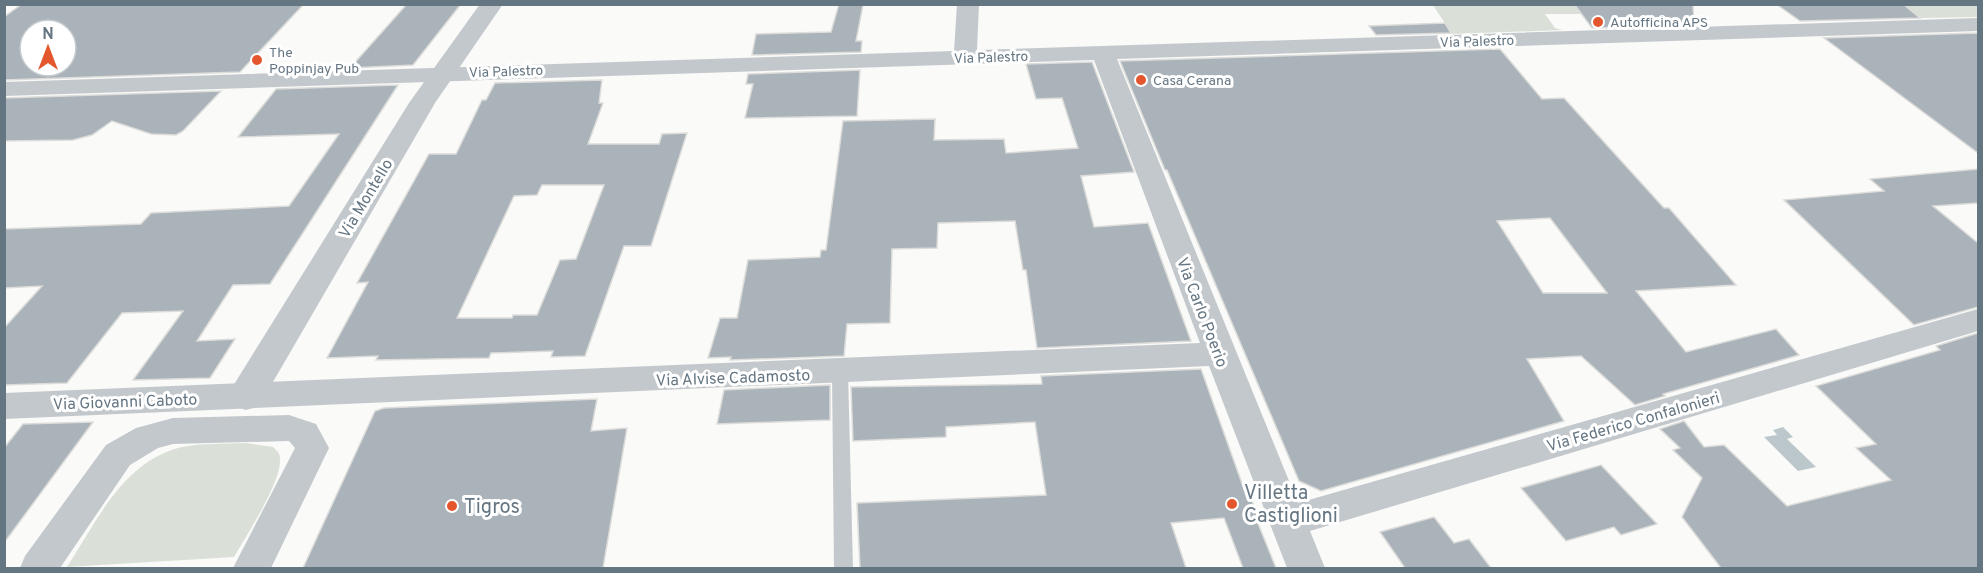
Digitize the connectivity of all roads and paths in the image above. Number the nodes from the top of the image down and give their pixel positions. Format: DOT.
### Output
graph roads {
  1 [pos="492,4"];
  2 [pos="968,4"];
  3 [pos="1978,24"];
  4 [pos="1103,53"];
  5 [pos="965,57"];
  6 [pos="442,73"];
  7 [pos="4,89"];
  8 [pos="1978,320"];
  9 [pos="1220,354"];
  10 [pos="840,372"];
  11 [pos="246,396"];
  12 [pos="4,406"];
  13 [pos="289,428"];
  14 [pos="172,431"];
  15 [pos="1287,521"];
  16 [pos="39,568"];
  17 [pos="252,568"];
  18 [pos="844,568"];
  19 [pos="1306,568"];
  1 -- 6 [label="street, Via Montello"];
  2 -- 5 [label="street"];
  3 -- 4 [label="street, Via Palestro"];
  4 -- 5 [label="street, Via Palestro"];
  4 -- 9 [label="street, Via Carlo Poerio"];
  5 -- 6 [label="street, Via Palestro"];
  6 -- 7 [label="street, Via Palestro"];
  6 -- 11 [label="street, Via Montello"];
  8 -- 15 [label="street, Via Federico Confalonieri"];
  9 -- 10 [label="street, Via Alvise Cadamosto"];
  9 -- 15 [label="street, Via Carlo Poerio"];
  10 -- 11 [label="street, Via Alvise Cadamosto"];
  10 -- 18 [label="lane"];
  11 -- 12 [label="street, Via Giovanni Caboto"];
  11 -- 13 [label="street"];
  11 -- 14 [label="street"];
  13 -- 14 [label="street"];
  13 -- 17 [label="street"];
  14 -- 16 [label="street"];
  15 -- 19 [label="street, Via Carlo Poerio"];
}
